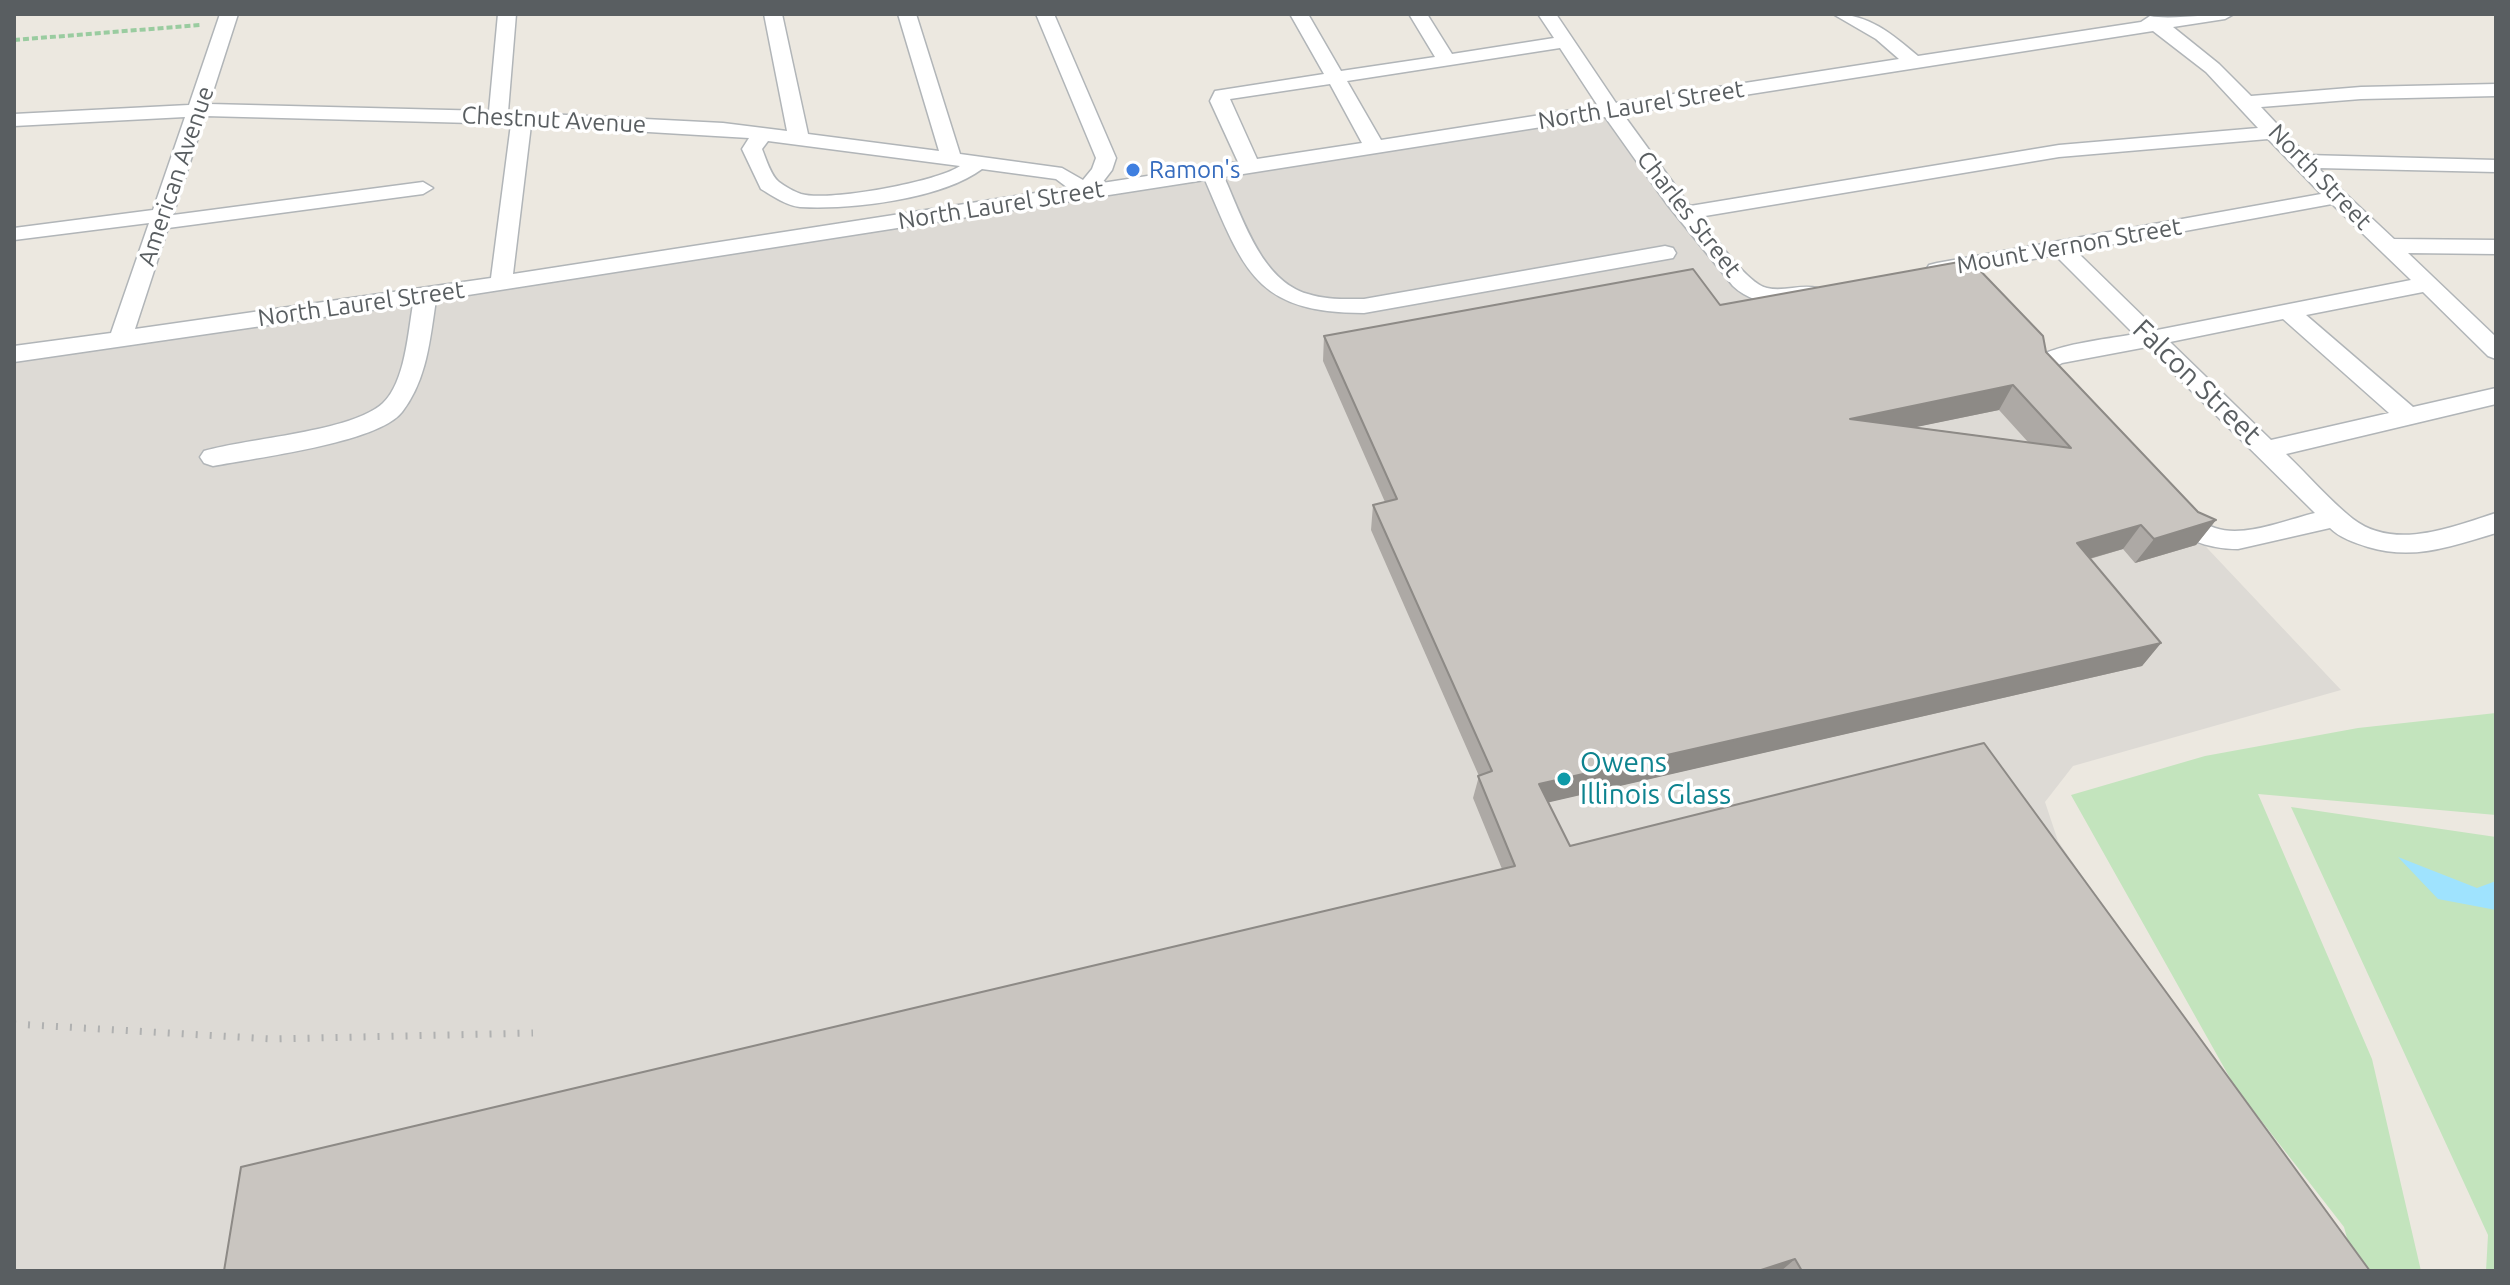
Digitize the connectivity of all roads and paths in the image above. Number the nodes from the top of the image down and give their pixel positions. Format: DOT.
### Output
graph roads {
  1 [pos="507,14"];
  2 [pos="773,14"];
  3 [pos="907,14"];
  4 [pos="1045,14"];
  5 [pos="1299,14"];
  6 [pos="1418,14"];
  7 [pos="1547,14"];
  8 [pos="1842,14"];
  9 [pos="2137,14"];
  10 [pos="2225,14"];
  11 [pos="228,19"];
  12 [pos="2157,25"];
  13 [pos="14,40"];
  14 [pos="1566,42"];
  15 [pos="1446,60"];
  16 [pos="1914,62"];
  17 [pos="1334,76"];
  18 [pos="2496,90"];
  19 [pos="2249,102"];
  20 [pos="199,110"];
  21 [pos="1612,111"];
  22 [pos="498,117"];
  23 [pos="522,118"];
  24 [pos="14,120"];
  25 [pos="2275,132"];
  26 [pos="763,133"];
  27 [pos="798,136"];
  28 [pos="1375,147"];
  29 [pos="951,156"];
  30 [pos="979,161"];
  31 [pos="2300,161"];
  32 [pos="1250,166"];
  33 [pos="2496,166"];
  34 [pos="1212,172"];
  35 [pos="423,188"];
  36 [pos="1084,191"];
  37 [pos="2337,197"];
  38 [pos="1685,213"];
  39 [pos="162,219"];
  40 [pos="14,234"];
  41 [pos="2388,246"];
  42 [pos="2496,247"];
  43 [pos="2060,248"];
  44 [pos="1665,253"];
  45 [pos="1913,274"];
  46 [pos="501,283"];
  47 [pos="2426,284"];
  48 [pos="1835,289"];
  49 [pos="426,295"];
  50 [pos="2287,311"];
  51 [pos="121,338"];
  52 [pos="2152,338"];
  53 [pos="2496,351"];
  54 [pos="14,354"];
  55 [pos="2496,396"];
  56 [pos="2077,407"];
  57 [pos="2410,418"];
  58 [pos="2266,450"];
  59 [pos="213,457"];
  60 [pos="2159,495"];
  61 [pos="2335,517"];
  62 [pos="2496,523"];
  1 -- 22 [label="street"];
  2 -- 27 [label="street"];
  3 -- 29 [label="street"];
  4 -- 36 [label="street"];
  5 -- 17 [label="street"];
  6 -- 15 [label="street"];
  7 -- 14 [label="street, Charles Street"];
  8 -- 16 [label="street"];
  9 -- 12 [label="street, North Street"];
  10 -- 12 [label="street, North Laurel Street"];
  11 -- 13 [label="path"];
  11 -- 20 [label="street, American Avenue"];
  12 -- 16 [label="street, North Laurel Street"];
  12 -- 19 [label="street, North Street"];
  14 -- 15 [label="street"];
  14 -- 21 [label="street, Charles Street"];
  15 -- 17 [label="street"];
  16 -- 21 [label="street, North Laurel Street"];
  17 -- 28 [label="street"];
  17 -- 32 [label="street"];
  18 -- 19 [label="street"];
  19 -- 25 [label="street, North Street"];
  20 -- 22 [label="street, Chestnut Avenue"];
  20 -- 24 [label="street, Chestnut Avenue"];
  20 -- 39 [label="street, American Avenue"];
  21 -- 28 [label="street, North Laurel Street"];
  21 -- 38 [label="street, Charles Street"];
  22 -- 23 [label="street, Chestnut Avenue"];
  23 -- 26 [label="street, Chestnut Avenue"];
  23 -- 46 [label="street"];
  25 -- 31 [label="street, North Street"];
  25 -- 38 [label="street"];
  26 -- 27 [label="street, Chestnut Avenue"];
  26 -- 30 [label="street"];
  27 -- 29 [label="street, Chestnut Avenue"];
  28 -- 32 [label="street, North Laurel Street"];
  29 -- 30 [label="street, Chestnut Avenue"];
  30 -- 36 [label="street, Chestnut Avenue"];
  31 -- 33 [label="street"];
  31 -- 37 [label="street, North Street"];
  32 -- 34 [label="street, North Laurel Street"];
  34 -- 36 [label="street, North Laurel Street"];
  34 -- 44 [label="street"];
  35 -- 39 [label="street"];
  36 -- 46 [label="street, North Laurel Street"];
  37 -- 41 [label="street, North Street"];
  37 -- 43 [label="street, Mount Vernon Street"];
  38 -- 48 [label="street, Charles Street"];
  39 -- 40 [label="street"];
  39 -- 51 [label="street, American Avenue"];
  41 -- 42 [label="street"];
  41 -- 47 [label="street, North Street"];
  43 -- 45 [label="street, Mount Vernon Street"];
  43 -- 52 [label="street, Falcon Street"];
  46 -- 49 [label="street, North Laurel Street"];
  47 -- 50 [label="street"];
  47 -- 53 [label="street, North Street"];
  49 -- 51 [label="street, North Laurel Street"];
  49 -- 59 [label="street"];
  50 -- 52 [label="street"];
  50 -- 57 [label="street"];
  51 -- 54 [label="street, North Laurel Street"];
  52 -- 56 [label="street"];
  52 -- 58 [label="street, Falcon Street"];
  55 -- 57 [label="street"];
  57 -- 58 [label="street"];
  58 -- 61 [label="street, Falcon Street"];
  60 -- 61 [label="street"];
  61 -- 62 [label="street, Falcon Street"];
}
